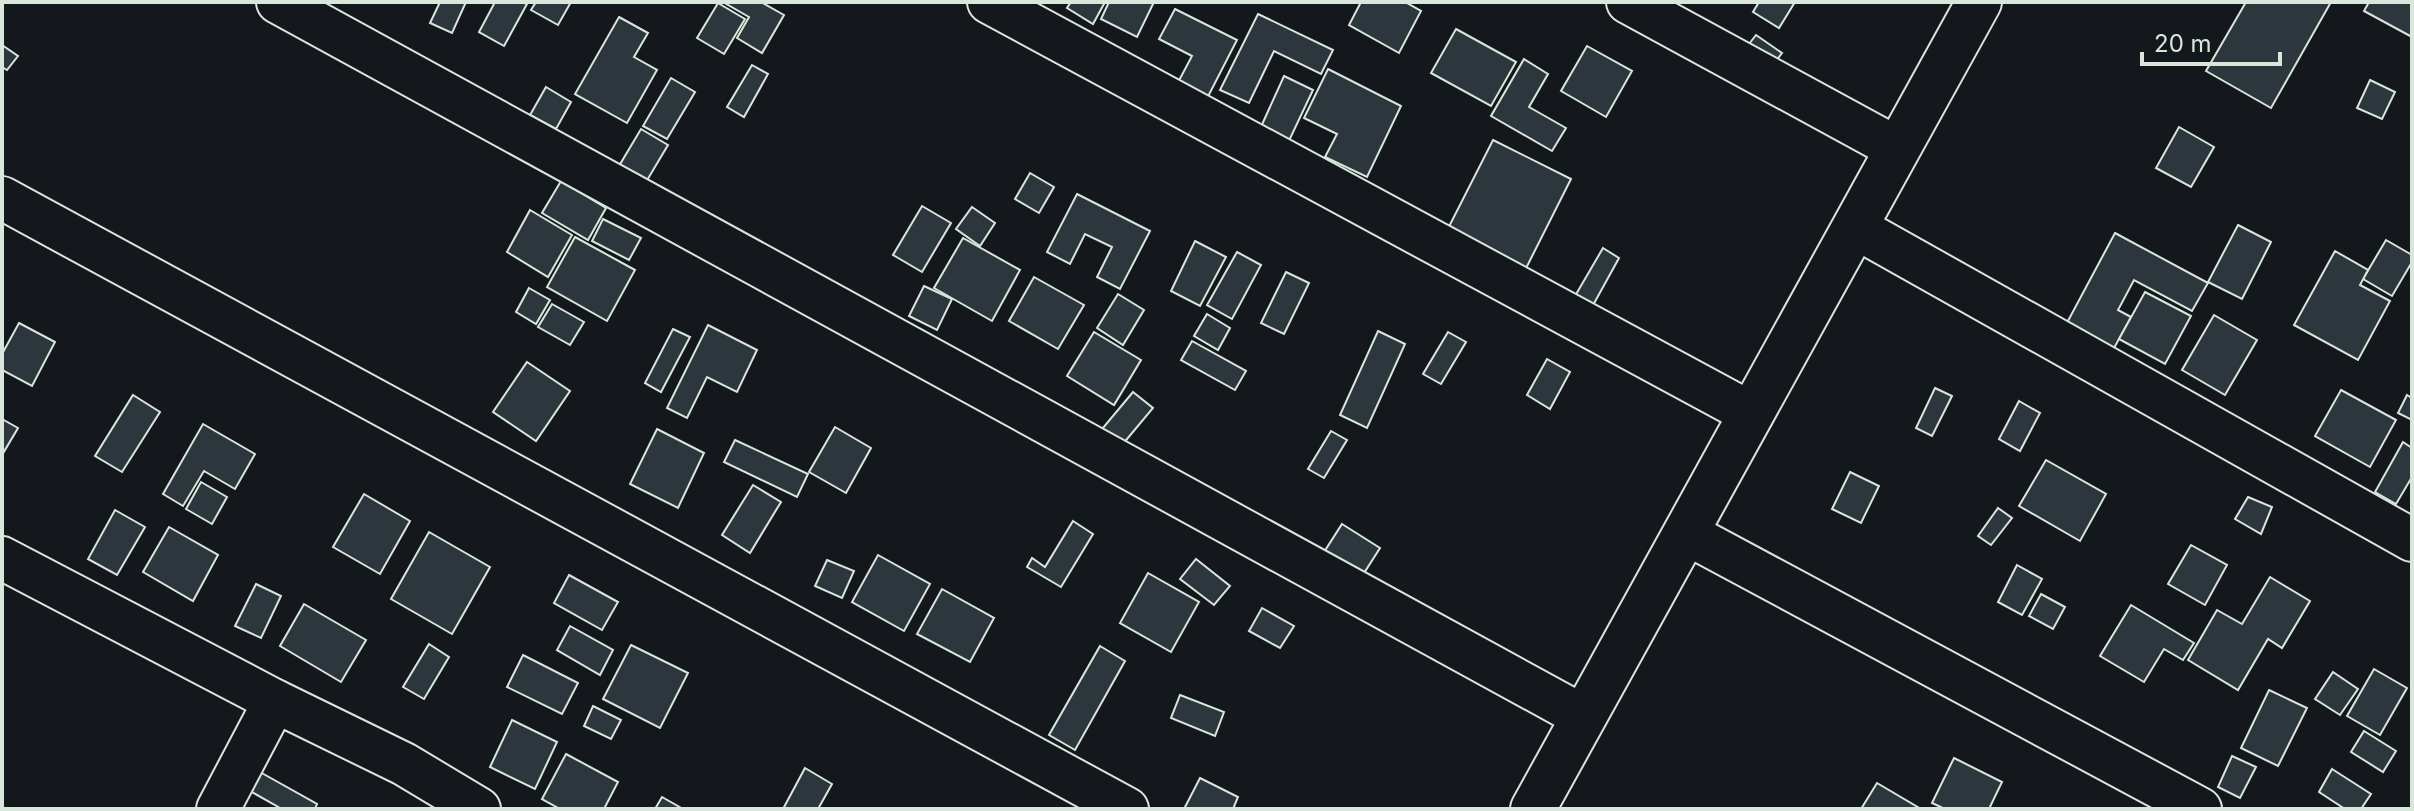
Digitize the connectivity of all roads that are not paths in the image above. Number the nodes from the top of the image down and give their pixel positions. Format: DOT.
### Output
graph roads {
  1 [pos="278,2"];
  2 [pos="989,2"];
  3 [pos="1628,2"];
  4 [pos="1979,2"];
  5 [pos="1898,149"];
  6 [pos="2,198"];
  7 [pos="1855,227"];
  8 [pos="1752,414"];
  9 [pos="1686,533"];
  10 [pos="2412,540"];
  11 [pos="2,558"];
  12 [pos="275,701"];
  13 [pos="1584,717"];
  14 [pos="1545,805"];
  15 [pos="218,809"];
  16 [pos="479,809"];
  17 [pos="1127,809"];
  18 [pos="2200,809"];
  1 -- 13 [label="street"];
  2 -- 8 [label="street"];
  3 -- 5 [label="street"];
  4 -- 5 [label="street"];
  5 -- 7 [label="street"];
  6 -- 17 [label="street"];
  7 -- 8 [label="street"];
  7 -- 10 [label="street"];
  8 -- 9 [label="street"];
  9 -- 13 [label="street"];
  9 -- 18 [label="street"];
  11 -- 12 [label="street"];
  12 -- 15 [label="street"];
  12 -- 16 [label="street"];
  13 -- 14 [label="street"];
}
